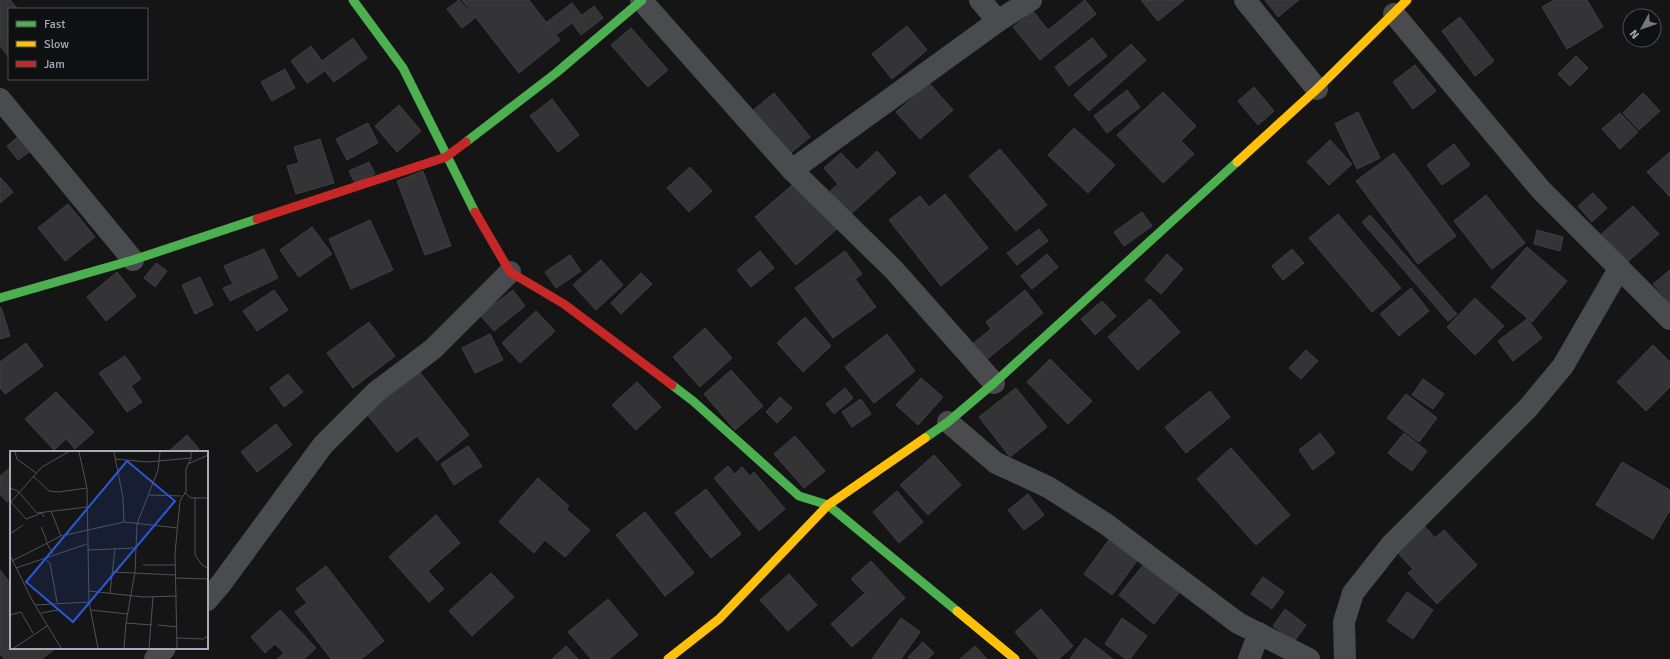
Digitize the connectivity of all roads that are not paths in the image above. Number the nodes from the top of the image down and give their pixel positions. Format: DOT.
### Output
graph roads {
  1 [pos="353,0"];
  2 [pos="642,0"];
  3 [pos="980,0"];
  4 [pos="1032,0"];
  5 [pos="1245,0"];
  6 [pos="1401,7"];
  7 [pos="998,21"];
  8 [pos="1317,89"];
  9 [pos="0,99"];
  10 [pos="446,157"];
  11 [pos="792,170"];
  12 [pos="133,260"];
  13 [pos="1619,270"];
  14 [pos="510,272"];
  15 [pos="0,298"];
  16 [pos="1670,319"];
  17 [pos="994,383"];
  18 [pos="948,422"];
  19 [pos="828,505"];
  20 [pos="208,599"];
  21 [pos="1259,633"];
  22 [pos="164,649"];
  23 [pos="155,659"];
  24 [pos="668,659"];
  25 [pos="1014,659"];
  26 [pos="1249,659"];
  27 [pos="1309,659"];
  28 [pos="1345,659"];
  1 -- 10 [label="street"];
  2 -- 10 [label="street"];
  2 -- 11 [label="street"];
  3 -- 7 [label="street"];
  4 -- 7 [label="street"];
  5 -- 8 [label="street"];
  6 -- 8 [label="street"];
  6 -- 13 [label="street"];
  7 -- 11 [label="street"];
  8 -- 17 [label="street"];
  9 -- 12 [label="street"];
  10 -- 12 [label="street"];
  10 -- 14 [label="street"];
  11 -- 17 [label="street"];
  12 -- 15 [label="street"];
  13 -- 16 [label="street"];
  13 -- 28 [label="street"];
  14 -- 19 [label="street"];
  14 -- 20 [label="street"];
  17 -- 18 [label="street"];
  18 -- 19 [label="street"];
  18 -- 21 [label="street"];
  19 -- 24 [label="street"];
  19 -- 25 [label="street"];
  21 -- 26 [label="street"];
  21 -- 27 [label="street"];
  22 -- 23 [label="street"];
}
